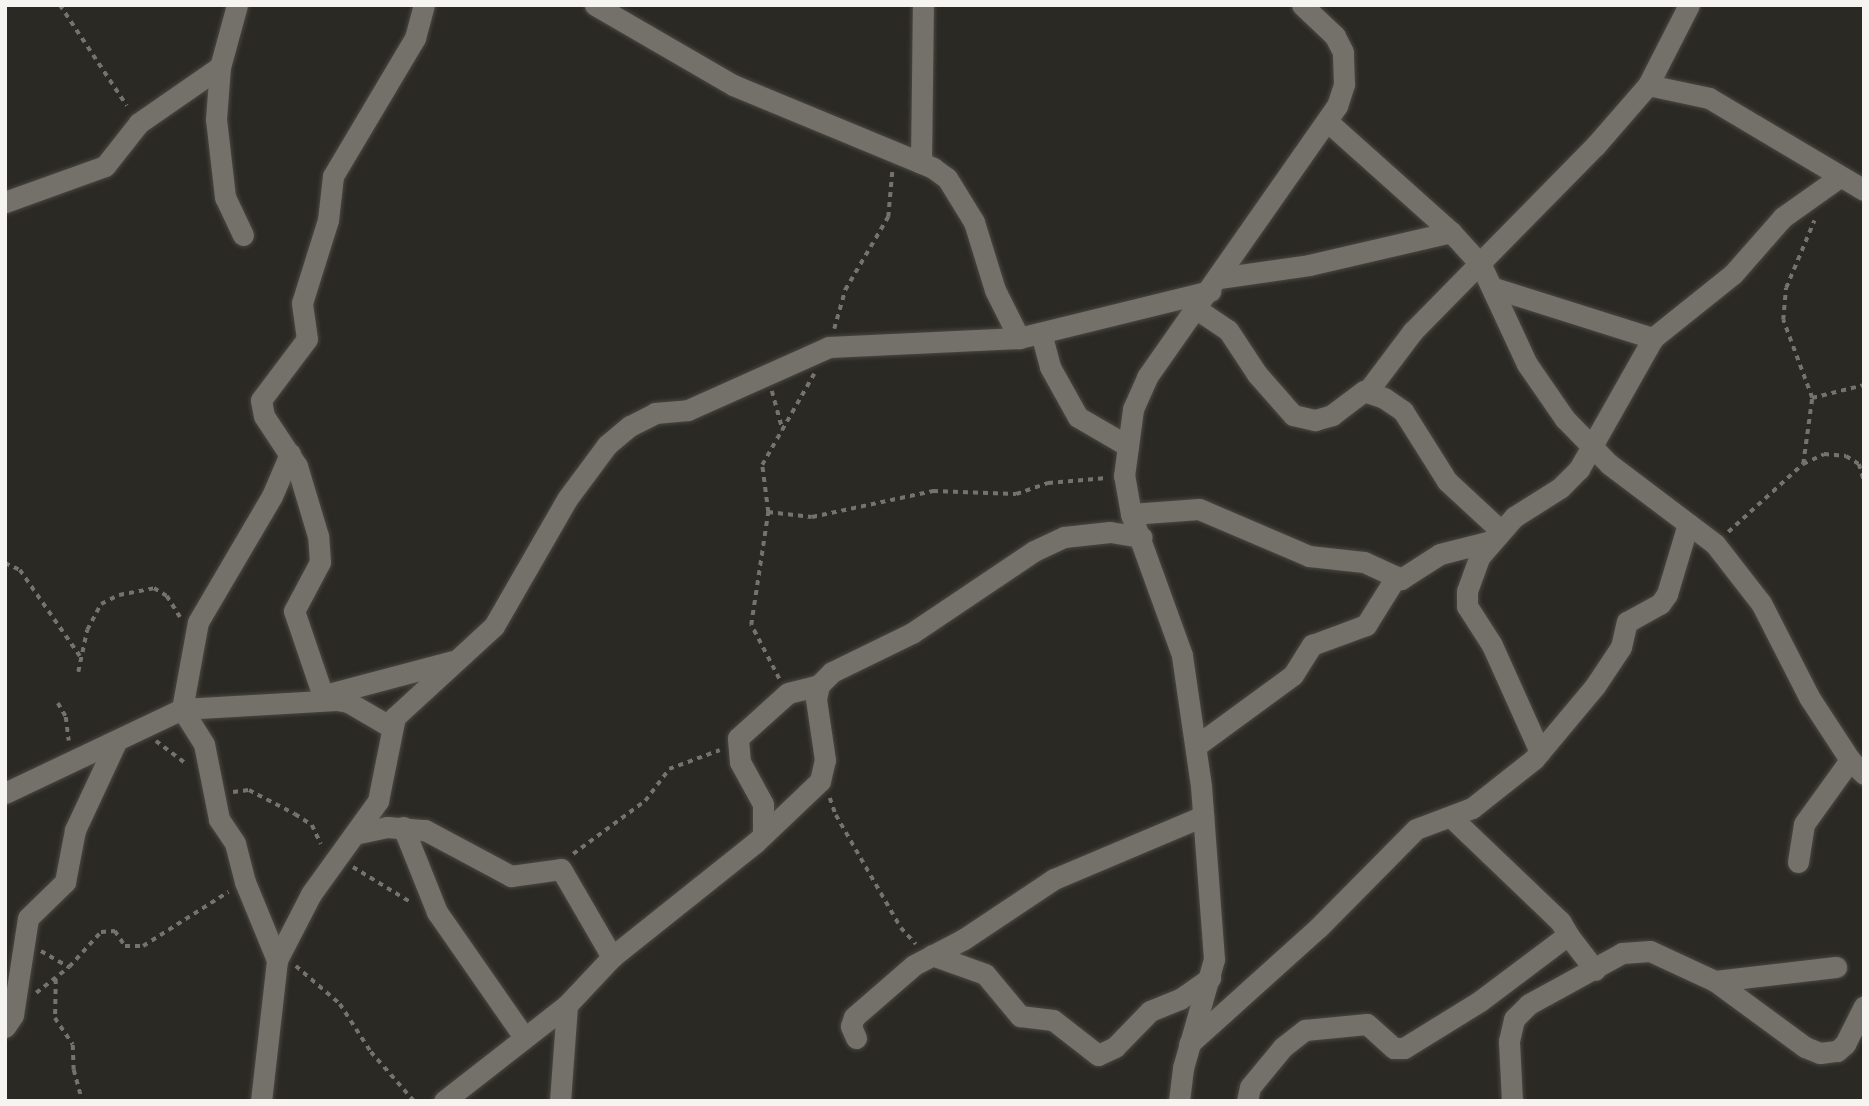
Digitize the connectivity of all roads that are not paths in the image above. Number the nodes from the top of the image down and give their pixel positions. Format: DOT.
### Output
graph roads {
  1 [pos="237,5"];
  2 [pos="424,5"];
  3 [pos="595,5"];
  4 [pos="923,5"];
  5 [pos="1689,5"];
  6 [pos="1303,6"];
  7 [pos="220,67"];
  8 [pos="1648,85"];
  9 [pos="1328,121"];
  10 [pos="921,163"];
  11 [pos="1830,183"];
  12 [pos="1864,190"];
  13 [pos="5,202"];
  14 [pos="1451,232"];
  15 [pos="243,235"];
  16 [pos="1481,265"];
  17 [pos="1215,285"];
  18 [pos="1494,288"];
  19 [pos="1198,310"];
  20 [pos="1041,332"];
  21 [pos="1019,338"];
  22 [pos="1653,338"];
  23 [pos="1367,392"];
  24 [pos="1128,446"];
  25 [pos="1594,449"];
  26 [pos="290,454"];
  27 [pos="1131,514"];
  28 [pos="1688,524"];
  29 [pos="1495,535"];
  30 [pos="1142,537"];
  31 [pos="1396,577"];
  32 [pos="458,659"];
  33 [pos="819,685"];
  34 [pos="321,697"];
  35 [pos="182,709"];
  36 [pos="391,727"];
  37 [pos="116,742"];
  38 [pos="1196,746"];
  39 [pos="1540,752"];
  40 [pos="1857,767"];
  41 [pos="5,793"];
  42 [pos="1203,816"];
  43 [pos="1451,817"];
  44 [pos="403,827"];
  45 [pos="359,832"];
  46 [pos="763,835"];
  47 [pos="1798,863"];
  48 [pos="1569,936"];
  49 [pos="932,955"];
  50 [pos="278,957"];
  51 [pos="612,957"];
  52 [pos="1836,967"];
  53 [pos="1595,970"];
  54 [pos="1210,978"];
  55 [pos="1716,981"];
  56 [pos="567,1005"];
  57 [pos="1864,1006"];
  58 [pos="9,1021"];
  59 [pos="524,1037"];
  60 [pos="856,1038"];
  61 [pos="1189,1044"];
  62 [pos="261,1101"];
  63 [pos="444,1101"];
  64 [pos="560,1101"];
  65 [pos="1179,1101"];
  66 [pos="1247,1101"];
  67 [pos="1512,1101"];
  1 -- 7 [label="street"];
  2 -- 26 [label="street"];
  3 -- 10 [label="street"];
  4 -- 10 [label="street"];
  5 -- 8 [label="street"];
  6 -- 9 [label="street"];
  7 -- 13 [label="street"];
  7 -- 15 [label="street"];
  8 -- 11 [label="street"];
  8 -- 16 [label="street"];
  9 -- 14 [label="street"];
  9 -- 17 [label="street"];
  10 -- 21 [label="street"];
  11 -- 12 [label="street"];
  11 -- 22 [label="street"];
  14 -- 16 [label="street"];
  14 -- 17 [label="street"];
  16 -- 18 [label="street"];
  16 -- 23 [label="street"];
  17 -- 19 [label="street"];
  17 -- 20 [label="street"];
  18 -- 22 [label="street"];
  18 -- 25 [label="street"];
  19 -- 23 [label="street"];
  19 -- 24 [label="street"];
  20 -- 21 [label="street"];
  20 -- 24 [label="street"];
  21 -- 32 [label="street"];
  22 -- 25 [label="street"];
  23 -- 29 [label="street"];
  24 -- 27 [label="street"];
  25 -- 28 [label="street"];
  25 -- 29 [label="street"];
  26 -- 34 [label="street"];
  26 -- 35 [label="street"];
  27 -- 30 [label="street"];
  27 -- 31 [label="street"];
  28 -- 39 [label="street"];
  28 -- 40 [label="street"];
  29 -- 31 [label="street"];
  29 -- 39 [label="street"];
  30 -- 33 [label="street"];
  30 -- 38 [label="street"];
  31 -- 38 [label="street"];
  32 -- 34 [label="street"];
  32 -- 36 [label="street"];
  33 -- 46 [label="street"];
  33 -- 46 [label="street"];
  34 -- 35 [label="street"];
  34 -- 36 [label="street"];
  35 -- 37 [label="street"];
  35 -- 50 [label="street"];
  36 -- 45 [label="street"];
  37 -- 41 [label="street"];
  37 -- 58 [label="street"];
  38 -- 42 [label="street"];
  39 -- 43 [label="street"];
  40 -- 47 [label="street"];
  42 -- 49 [label="street"];
  42 -- 54 [label="street"];
  43 -- 48 [label="street"];
  43 -- 61 [label="street"];
  44 -- 45 [label="street"];
  44 -- 51 [label="street"];
  44 -- 59 [label="street"];
  45 -- 50 [label="street"];
  46 -- 51 [label="street"];
  48 -- 53 [label="street"];
  48 -- 66 [label="street"];
  49 -- 54 [label="street"];
  49 -- 60 [label="street"];
  50 -- 62 [label="street"];
  51 -- 56 [label="street"];
  52 -- 55 [label="street"];
  53 -- 55 [label="street"];
  53 -- 67 [label="street"];
  54 -- 61 [label="street"];
  55 -- 57 [label="street"];
  56 -- 59 [label="street"];
  56 -- 64 [label="street"];
  59 -- 63 [label="street"];
  61 -- 65 [label="street"];
}
